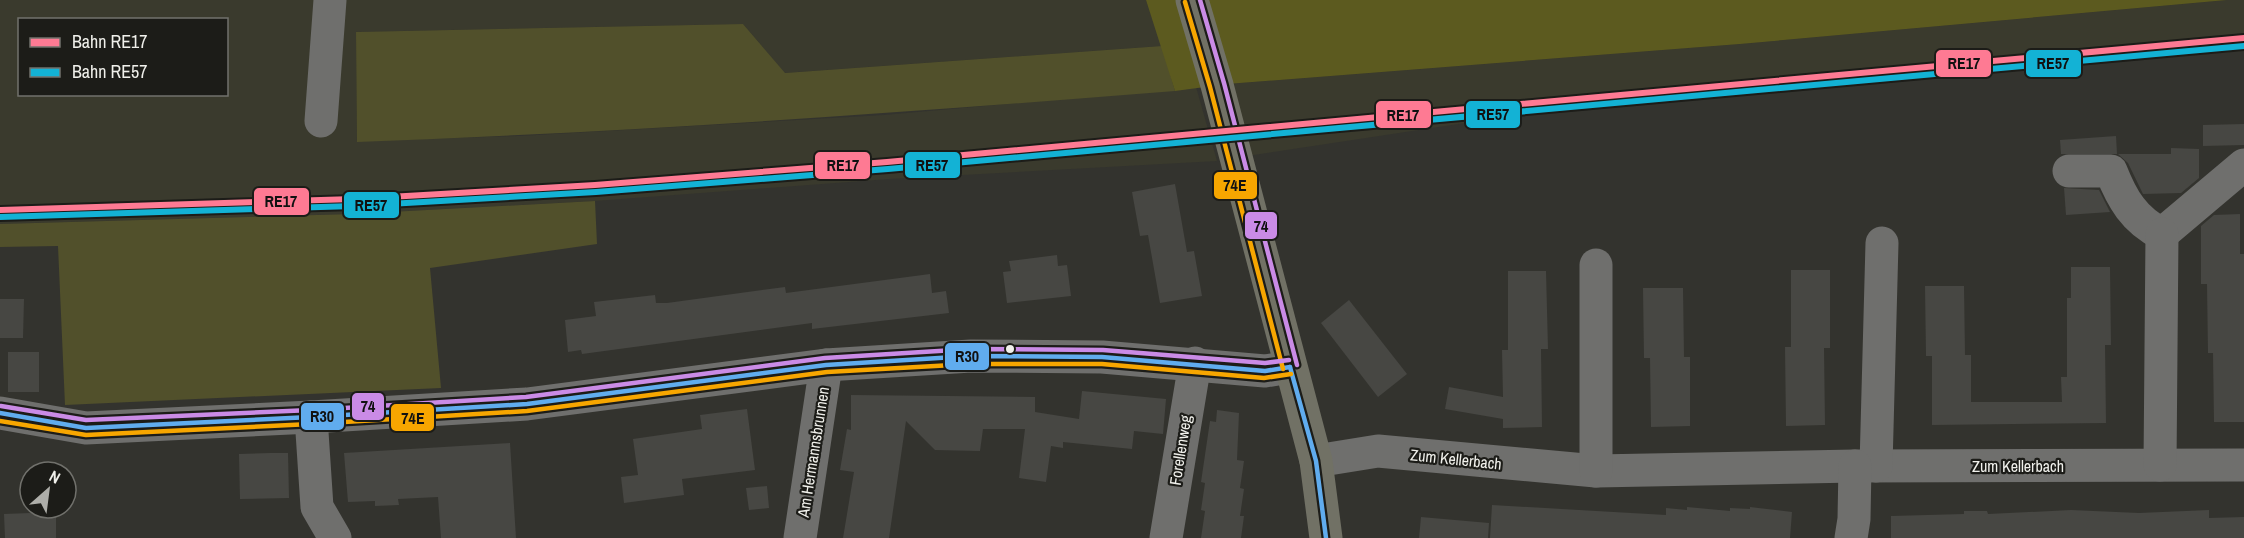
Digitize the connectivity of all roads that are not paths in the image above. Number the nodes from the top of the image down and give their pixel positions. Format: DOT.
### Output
graph roads {
  1 [pos="330,0"];
  2 [pos="1192,0"];
  3 [pos="321,121"];
  4 [pos="2244,165"];
  5 [pos="2069,171"];
  6 [pos="2162,234"];
  7 [pos="1882,243"];
  8 [pos="1596,265"];
  9 [pos="1195,363"];
  10 [pos="826,365"];
  11 [pos="1290,367"];
  12 [pos="0,413"];
  13 [pos="311,417"];
  14 [pos="1316,461"];
  15 [pos="2160,465"];
  16 [pos="2244,465"];
  17 [pos="1866,466"];
  18 [pos="1596,471"];
  19 [pos="335,538"];
  20 [pos="800,538"];
  21 [pos="1166,538"];
  22 [pos="1326,538"];
  23 [pos="1851,538"];
  1 -- 3 [label="street"];
  2 -- 11 [label="main road"];
  4 -- 6 [label="street"];
  5 -- 6 [label="street"];
  6 -- 15 [label="street"];
  7 -- 17 [label="street"];
  8 -- 18 [label="street"];
  9 -- 10 [label="street"];
  9 -- 11 [label="street"];
  9 -- 21 [label="street, Forellenweg"];
  10 -- 13 [label="street"];
  10 -- 20 [label="street, Am Hermannsbrunnen"];
  11 -- 14 [label="main road"];
  12 -- 13 [label="street"];
  13 -- 19 [label="street"];
  14 -- 18 [label="street, Zum Kellerbach"];
  14 -- 22 [label="main road"];
  15 -- 16 [label="street, Zum Kellerbach"];
  15 -- 17 [label="street, Zum Kellerbach"];
  17 -- 18 [label="street, Zum Kellerbach"];
  17 -- 23 [label="street"];
}
